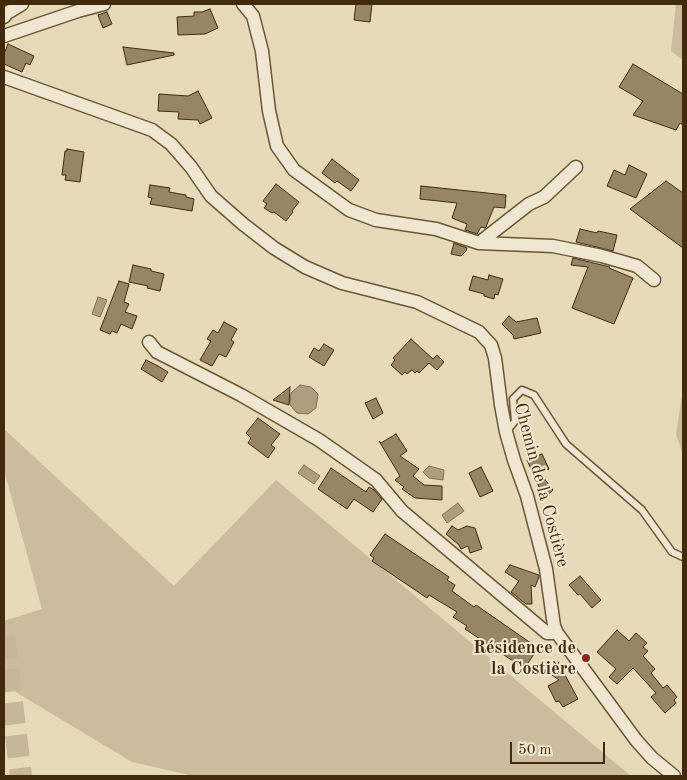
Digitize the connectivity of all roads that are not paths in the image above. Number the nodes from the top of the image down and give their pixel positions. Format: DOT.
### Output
graph roads {
  1 [pos="22,4"];
  2 [pos="104,4"];
  3 [pos="243,4"];
  4 [pos="4,17"];
  5 [pos="4,36"];
  6 [pos="4,77"];
  7 [pos="576,167"];
  8 [pos="479,243"];
  9 [pos="654,280"];
  10 [pos="149,342"];
  11 [pos="506,432"];
  12 [pos="683,557"];
  13 [pos="557,633"];
  14 [pos="674,776"];
  1 -- 4 [label="street"];
  2 -- 5 [label="street"];
  3 -- 8 [label="street"];
  6 -- 11 [label="street, Chemin de la Costière"];
  7 -- 8 [label="street"];
  8 -- 9 [label="street"];
  10 -- 13 [label="street, Chemin de la Costière"];
  11 -- 12 [label="lane"];
  11 -- 13 [label="street, Chemin de la Costière"];
  13 -- 14 [label="street, Chemin de la Costière"];
}
